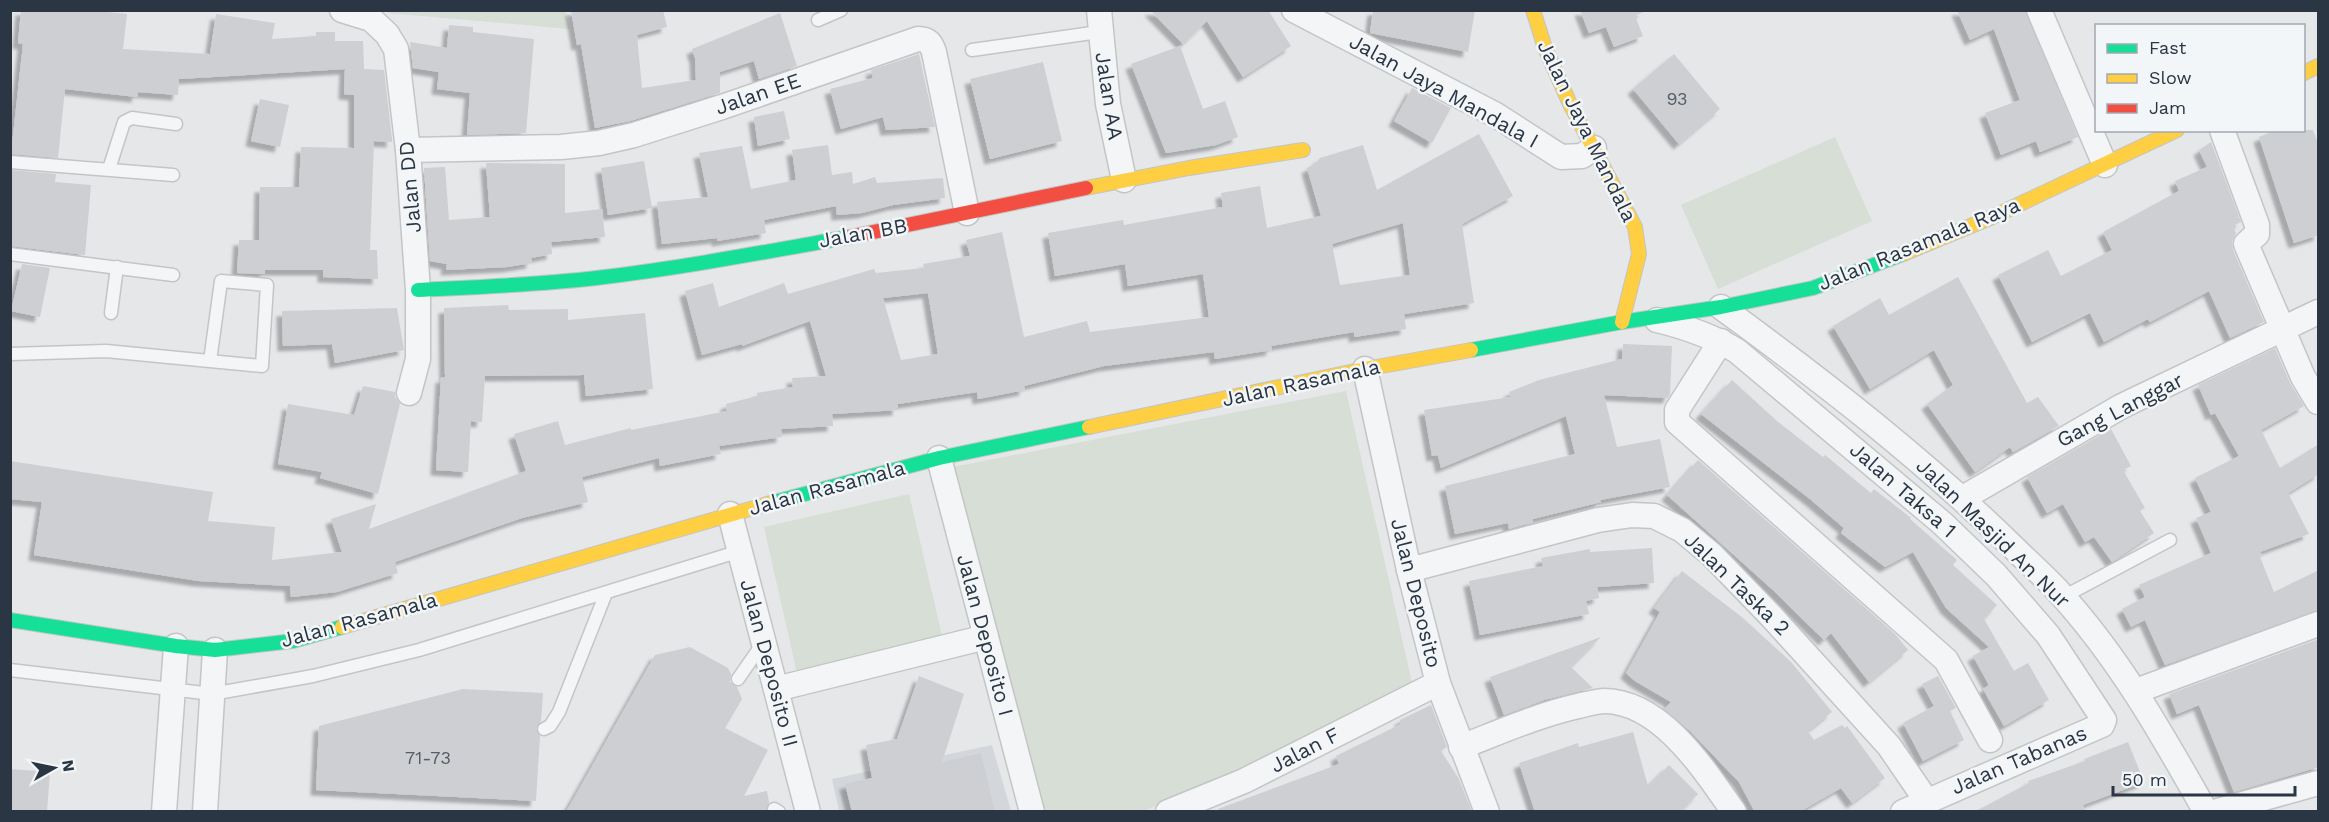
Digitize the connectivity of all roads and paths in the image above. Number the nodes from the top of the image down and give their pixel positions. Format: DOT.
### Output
graph roads {
  1 [pos="342,10"];
  2 [pos="841,10"];
  3 [pos="1294,10"];
  4 [pos="1533,10"];
  5 [pos="2039,10"];
  6 [pos="818,21"];
  7 [pos="1099,21"];
  8 [pos="972,50"];
  9 [pos="2319,66"];
  10 [pos="2305,73"];
  11 [pos="176,124"];
  12 [pos="2173,132"];
  13 [pos="2223,132"];
  14 [pos="1594,148"];
  15 [pos="408,150"];
  16 [pos="1303,150"];
  17 [pos="10,162"];
  18 [pos="2105,165"];
  19 [pos="109,169"];
  20 [pos="173,175"];
  21 [pos="1124,180"];
  22 [pos="967,213"];
  23 [pos="10,254"];
  24 [pos="117,267"];
  25 [pos="173,275"];
  26 [pos="418,290"];
  27 [pos="1721,307"];
  28 [pos="2319,312"];
  29 [pos="111,313"];
  30 [pos="1649,318"];
  31 [pos="1622,322"];
  32 [pos="2281,329"];
  33 [pos="1721,341"];
  34 [pos="10,354"];
  35 [pos="210,361"];
  36 [pos="1365,369"];
  37 [pos="409,393"];
  38 [pos="2319,402"];
  39 [pos="939,458"];
  40 [pos="1963,498"];
  41 [pos="730,514"];
  42 [pos="2170,540"];
  43 [pos="740,551"];
  44 [pos="1409,570"];
  45 [pos="606,593"];
  46 [pos="2063,597"];
  47 [pos="10,620"];
  48 [pos="2319,624"];
  49 [pos="986,637"];
  50 [pos="764,642"];
  51 [pos="176,646"];
  52 [pos="215,650"];
  53 [pos="10,670"];
  54 [pos="738,679"];
  55 [pos="1438,683"];
  56 [pos="173,688"];
  57 [pos="776,688"];
  58 [pos="2136,691"];
  59 [pos="212,694"];
  60 [pos="2102,725"];
  61 [pos="544,729"];
  62 [pos="1990,740"];
  63 [pos="1461,747"];
  64 [pos="2319,783"];
  65 [pos="1926,800"];
  66 [pos="164,812"];
  67 [pos="205,812"];
  68 [pos="808,812"];
  69 [pos="1032,812"];
  70 [pos="1168,812"];
  71 [pos="1487,812"];
  72 [pos="1734,812"];
  73 [pos="1903,812"];
  74 [pos="2206,812"];
  75 [pos="2214,812"];
  1 -- 15 [label="street, Jalan DD"];
  2 -- 6 [label="lane"];
  3 -- 14 [label="street, Jalan Jaya Mandala I"];
  4 -- 14 [label="street, Jalan Jaya Mandala"];
  5 -- 18 [label="street"];
  7 -- 8 [label="lane"];
  7 -- 21 [label="street, Jalan AA"];
  9 -- 10 [label="street"];
  11 -- 19 [label="lane"];
  12 -- 18 [label="street, Jalan Rasamala Raya"];
  13 -- 32 [label="street"];
  14 -- 31 [label="street, Jalan Jaya Mandala"];
  15 -- 22 [label="street, Jalan EE"];
  15 -- 26 [label="street, Jalan DD"];
  16 -- 21 [label="street, Jalan BB"];
  17 -- 19 [label="lane"];
  18 -- 27 [label="street, Jalan Rasamala Raya"];
  19 -- 20 [label="lane"];
  21 -- 22 [label="street, Jalan BB"];
  22 -- 26 [label="street, Jalan BB"];
  23 -- 24 [label="lane"];
  24 -- 25 [label="lane"];
  24 -- 29 [label="lane"];
  26 -- 37 [label="street, Jalan DD"];
  27 -- 30 [label="street, Jalan Rasamala Raya"];
  27 -- 40 [label="street, Jalan Masjid An Nur"];
  28 -- 32 [label="street, Gang Langgar"];
  30 -- 31 [label="street, Jalan Rasamala"];
  30 -- 33 [label="street, Jalan Taksa 1"];
  31 -- 36 [label="street, Jalan Rasamala"];
  32 -- 38 [label="street"];
  32 -- 40 [label="street, Gang Langgar"];
  33 -- 60 [label="street, Jalan Taksa 1"];
  33 -- 62 [label="street"];
  34 -- 35 [label="lane"];
  35 -- 35 [label="lane"];
  36 -- 39 [label="street, Jalan Rasamala"];
  36 -- 44 [label="street, Jalan Deposito"];
  39 -- 41 [label="street, Jalan Rasamala"];
  39 -- 49 [label="street, Jalan Deposito I"];
  40 -- 46 [label="street, Jalan Masjid An Nur"];
  41 -- 43 [label="street, Jalan Deposito II"];
  41 -- 52 [label="street, Jalan Rasamala"];
  42 -- 46 [label="lane"];
  43 -- 45 [label="lane, Jalan Rasamala"];
  43 -- 50 [label="street, Jalan Deposito II"];
  44 -- 55 [label="street, Jalan Deposito"];
  44 -- 65 [label="street, Jalan Taska 2"];
  45 -- 59 [label="lane, Jalan Rasamala"];
  45 -- 61 [label="lane"];
  46 -- 58 [label="street, Jalan Masjid An Nur"];
  47 -- 51 [label="street, Jalan Rasamala"];
  48 -- 58 [label="street"];
  49 -- 57 [label="street"];
  49 -- 69 [label="street, Jalan Deposito I"];
  50 -- 54 [label="lane"];
  50 -- 57 [label="street, Jalan Deposito II"];
  51 -- 52 [label="street, Jalan Rasamala"];
  51 -- 56 [label="street"];
  52 -- 59 [label="street"];
  53 -- 56 [label="lane, Jalan Rasamala"];
  55 -- 63 [label="street, Jalan Deposito"];
  55 -- 70 [label="street, Jalan F"];
  56 -- 59 [label="lane, Jalan Rasamala"];
  56 -- 66 [label="street"];
  57 -- 68 [label="street, Jalan Deposito II"];
  58 -- 74 [label="street, Jalan Masjid An Nur"];
  59 -- 67 [label="street"];
  60 -- 65 [label="street, Jalan Tabanas"];
  63 -- 71 [label="street, Jalan Deposito"];
  63 -- 72 [label="street"];
  64 -- 75 [label="street"];
  65 -- 73 [label="street, Jalan Tabanas"];
}
